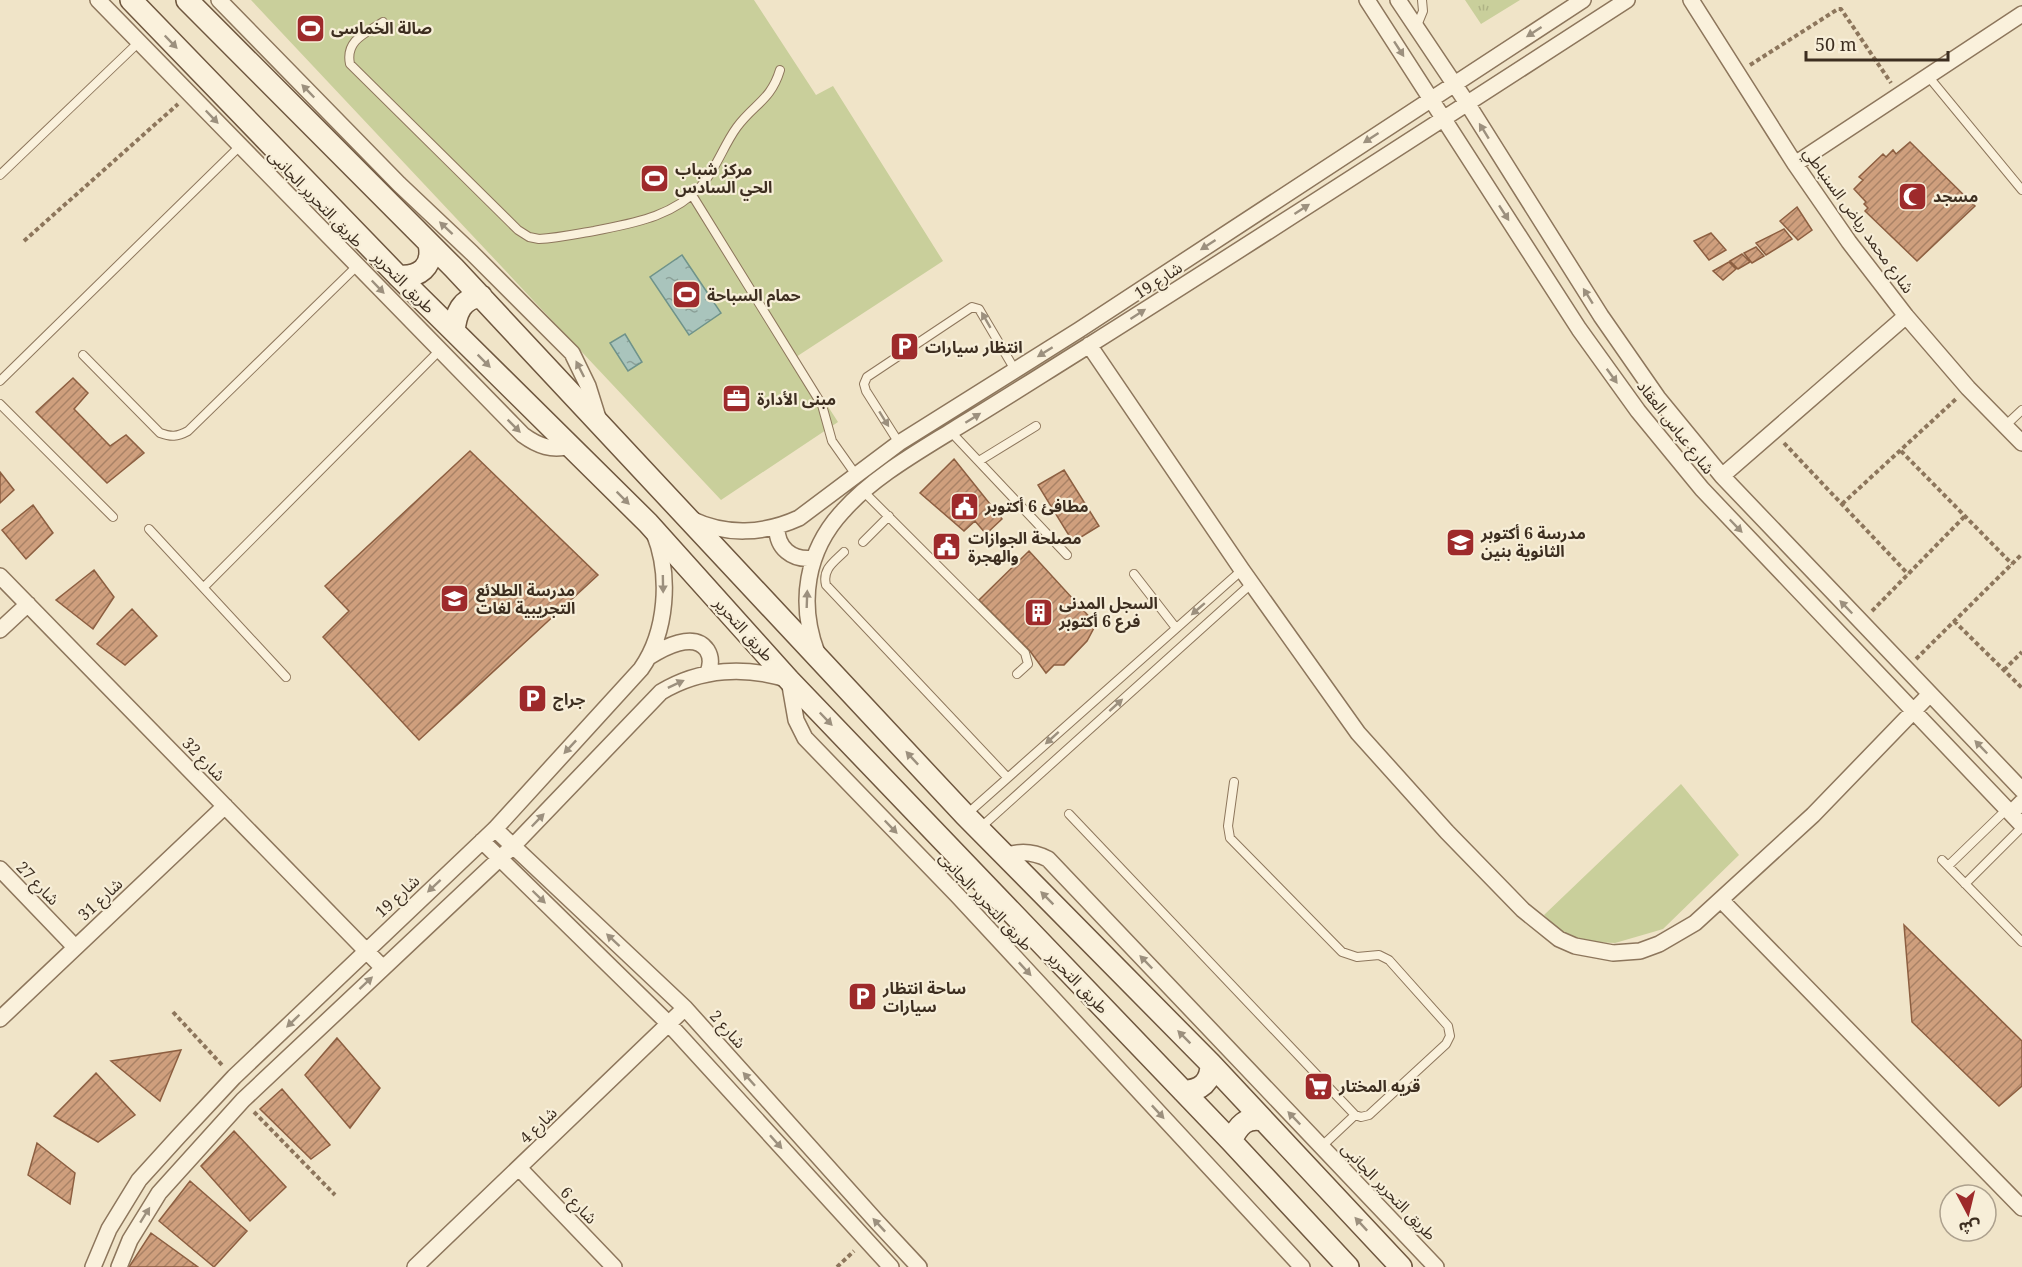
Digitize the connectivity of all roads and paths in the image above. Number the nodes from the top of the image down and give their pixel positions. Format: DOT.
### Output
graph roads {
  1 [pos="98,0"];
  2 [pos="131,0"];
  3 [pos="187,0"];
  4 [pos="219,0"];
  5 [pos="1367,0"];
  6 [pos="1398,0"];
  7 [pos="1422,0"];
  8 [pos="1583,0"];
  9 [pos="1627,0"];
  10 [pos="1691,0"];
  11 [pos="2022,14"];
  12 [pos="383,21"];
  13 [pos="1416,28"];
  14 [pos="139,42"];
  15 [pos="780,70"];
  16 [pos="1737,73"];
  17 [pos="1928,76"];
  18 [pos="1454,84"];
  19 [pos="190,94"];
  20 [pos="1899,95"];
  21 [pos="1431,98"];
  22 [pos="1467,103"];
  23 [pos="1443,119"];
  24 [pos="240,146"];
  25 [pos="1795,164"];
  26 [pos="0,175"];
  27 [pos="2022,190"];
  28 [pos="692,195"];
  29 [pos="24,241"];
  30 [pos="429,244"];
  31 [pos="357,266"];
  32 [pos="398,276"];
  33 [pos="480,296"];
  34 [pos="1906,316"];
  35 [pos="454,331"];
  36 [pos="1089,345"];
  37 [pos="440,351"];
  38 [pos="83,356"];
  39 [pos="1015,370"];
  40 [pos="0,381"];
  41 [pos="1968,388"];
  42 [pos="0,404"];
  43 [pos="2022,410"];
  44 [pos="600,424"];
  45 [pos="2006,425"];
  46 [pos="1036,426"];
  47 [pos="951,432"];
  48 [pos="1773,432"];
  49 [pos="899,443"];
  50 [pos="2022,443"];
  51 [pos="570,446"];
  52 [pos="1901,451"];
  53 [pos="908,457"];
  54 [pos="979,460"];
  55 [pos="856,476"];
  56 [pos="1722,476"];
  57 [pos="864,492"];
  58 [pos="1842,504"];
  59 [pos="685,516"];
  60 [pos="889,516"];
  61 [pos="1965,516"];
  62 [pos="113,517"];
  63 [pos="777,526"];
  64 [pos="652,527"];
  65 [pos="149,529"];
  66 [pos="863,542"];
  67 [pos="844,552"];
  68 [pos="2022,554"];
  69 [pos="1067,555"];
  70 [pos="814,558"];
  71 [pos="2012,564"];
  72 [pos="1242,570"];
  73 [pos="1134,574"];
  74 [pos="1908,574"];
  75 [pos="0,576"];
  76 [pos="1251,584"];
  77 [pos="204,587"];
  78 [pos="27,604"];
  79 [pos="1954,621"];
  80 [pos="1861,622"];
  81 [pos="1176,628"];
  82 [pos="0,630"];
  83 [pos="2022,652"];
  84 [pos="818,656"];
  85 [pos="649,657"];
  86 [pos="1906,669"];
  87 [pos="2004,670"];
  88 [pos="707,674"];
  89 [pos="1017,674"];
  90 [pos="286,677"];
  91 [pos="789,680"];
  92 [pos="2022,688"];
  93 [pos="1930,694"];
  94 [pos="1915,712"];
  95 [pos="1007,777"];
  96 [pos="1234,782"];
  97 [pos="2022,790"];
  98 [pos="225,806"];
  99 [pos="2013,808"];
  100 [pos="1069,814"];
  101 [pos="972,822"];
  102 [pos="2022,826"];
  103 [pos="495,829"];
  104 [pos="482,841"];
  105 [pos="513,846"];
  106 [pos="1006,856"];
  107 [pos="499,858"];
  108 [pos="0,868"];
  109 [pos="1965,884"];
  110 [pos="1721,900"];
  111 [pos="2022,942"];
  112 [pos="75,947"];
  113 [pos="366,950"];
  114 [pos="383,968"];
  115 [pos="685,1008"];
  116 [pos="173,1012"];
  117 [pos="0,1019"];
  118 [pos="669,1024"];
  119 [pos="1211,1064"];
  120 [pos="234,1077"];
  121 [pos="1183,1091"];
  122 [pos="243,1100"];
  123 [pos="1355,1115"];
  124 [pos="1263,1120"];
  125 [pos="1231,1141"];
  126 [pos="1322,1147"];
  127 [pos="519,1168"];
  128 [pos="335,1195"];
  129 [pos="2022,1208"];
  130 [pos="865,1240"];
  131 [pos="93,1267"];
  132 [pos="119,1267"];
  133 [pos="415,1267"];
  134 [pos="614,1267"];
  135 [pos="837,1267"];
  136 [pos="891,1267"];
  137 [pos="919,1267"];
  138 [pos="1302,1267"];
  139 [pos="1348,1267"];
  140 [pos="1401,1267"];
  141 [pos="1436,1267"];
  1 -- 14 [label="street, طريق التحرير الجانبى"];
  2 -- 32 [label="street, طريق التحرير, one-way"];
  3 -- 30 [label="street, طريق التحرير"];
  44 -- 4 [label="street, one-way"];
  5 -- 21 [label="street, شارع عباس العقاد, one-way"];
  6 -- 13 [label="street, شارع عباس العقاد"];
  7 -- 13 [label="lane"];
  8 -- 18 [label="street, شارع 19, one-way"];
  9 -- 22 [label="street, شارع 19"];
  10 -- 16 [label="street, شارع محمد رياض السنباطي"];
  11 -- 17 [label="street"];
  12 -- 28 [label="lane"];
  13 -- 18 [label="street, شارع عباس العقاد"];
  14 -- 19 [label="street, طريق التحرير الجانبى"];
  14 -- 26 [label="lane"];
  15 -- 28 [label="lane"];
  16 -- 20 [label="path"];
  16 -- 25 [label="street, شارع محمد رياض السنباطي"];
  17 -- 20 [label="street"];
  17 -- 27 [label="lane"];
  18 -- 21 [label="street, شارع 19"];
  18 -- 22 [label="street, شارع عباس العقاد"];
  19 -- 24 [label="street, طريق التحرير الجانبى, one-way"];
  19 -- 29 [label="path"];
  20 -- 25 [label="street"];
  21 -- 23 [label="street, شارع عباس العقاد"];
  21 -- 39 [label="street, شارع 19, one-way"];
  22 -- 23 [label="street, شارع 19"];
  56 -- 22 [label="street, شارع عباس العقاد, one-way"];
  36 -- 23 [label="street, شارع 19, one-way"];
  23 -- 94 [label="street, شارع عباس العقاد, one-way"];
  24 -- 31 [label="street, طريق التحرير الجانبى"];
  24 -- 40 [label="lane"];
  25 -- 34 [label="street, شارع محمد رياض السنباطي"];
  28 -- 55 [label="lane"];
  30 -- 32 [label="street"];
  30 -- 33 [label="street, طريق التحرير"];
  31 -- 37 [label="street, طريق التحرير الجانبى, one-way"];
  31 -- 38 [label="lane"];
  32 -- 35 [label="street, طريق التحرير"];
  33 -- 35 [label="street"];
  33 -- 44 [label="street, طريق التحرير"];
  34 -- 41 [label="street, شارع محمد رياض السنباطي"];
  34 -- 48 [label="street"];
  35 -- 51 [label="street, طريق التحرير, one-way"];
  47 -- 36 [label="street, شارع 19, one-way"];
  36 -- 72 [label="street"];
  37 -- 51 [label="street, طريق التحرير الجانبى, one-way"];
  37 -- 77 [label="lane"];
  39 -- 49 [label="street, شارع 19"];
  39 -- 49 [label="lane, one-way"];
  41 -- 45 [label="street, شارع محمد رياض السنباطي"];
  41 -- 52 [label="path"];
  42 -- 62 [label="lane"];
  43 -- 45 [label="lane"];
  44 -- 59 [label="street, طريق التحرير"];
  45 -- 50 [label="street, شارع محمد رياض السنباطي"];
  46 -- 54 [label="lane"];
  47 -- 53 [label="street, شارع 19"];
  47 -- 54 [label="lane"];
  48 -- 56 [label="street"];
  48 -- 58 [label="path"];
  49 -- 53 [label="street"];
  49 -- 55 [label="street, شارع 19"];
  51 -- 64 [label="street, طريق التحرير, one-way"];
  52 -- 58 [label="path"];
  52 -- 61 [label="path"];
  53 -- 57 [label="street, شارع 19"];
  54 -- 69 [label="lane"];
  55 -- 63 [label="street, شارع 19"];
  80 -- 56 [label="street, شارع عباس العقاد, one-way"];
  57 -- 60 [label="lane"];
  57 -- 70 [label="street, شارع 19"];
  58 -- 74 [label="path"];
  59 -- 63 [label="street, شارع 19"];
  59 -- 84 [label="street, طريق التحرير"];
  60 -- 66 [label="lane"];
  60 -- 89 [label="lane"];
  61 -- 71 [label="path"];
  61 -- 74 [label="path"];
  63 -- 70 [label="street"];
  64 -- 85 [label="street, شارع 19, one-way"];
  64 -- 91 [label="street, طريق التحرير"];
  65 -- 77 [label="lane"];
  67 -- 95 [label="lane"];
  68 -- 71 [label="path"];
  84 -- 70 [label="street, شارع 19, one-way"];
  71 -- 79 [label="path"];
  72 -- 76 [label="street"];
  72 -- 81 [label="lane, one-way"];
  73 -- 81 [label="lane"];
  74 -- 80 [label="path"];
  75 -- 78 [label="street, شارع 32"];
  101 -- 76 [label="lane, one-way"];
  76 -- 110 [label="street"];
  77 -- 90 [label="lane"];
  78 -- 82 [label="street"];
  78 -- 98 [label="street, شارع 32"];
  79 -- 86 [label="path"];
  79 -- 87 [label="path"];
  80 -- 86 [label="street, شارع عباس العقاد"];
  81 -- 95 [label="lane, one-way"];
  83 -- 87 [label="path"];
  101 -- 84 [label="street, طريق التحرير, one-way"];
  85 -- 88 [label="street"];
  85 -- 103 [label="street, شارع 19, one-way"];
  86 -- 93 [label="street, شارع عباس العقاد"];
  87 -- 92 [label="path"];
  88 -- 91 [label="street"];
  105 -- 88 [label="street, one-way"];
  91 -- 121 [label="street, طريق التحرير, one-way"];
  91 -- 138 [label="street, طريق التحرير الجانبى, one-way"];
  93 -- 94 [label="street"];
  97 -- 93 [label="street, شارع عباس العقاد, one-way"];
  94 -- 99 [label="street, شارع عباس العقاد"];
  94 -- 110 [label="street"];
  95 -- 101 [label="lane"];
  96 -- 123 [label="lane"];
  98 -- 112 [label="street, شارع 31"];
  98 -- 113 [label="street, شارع 32"];
  99 -- 102 [label="street, شارع عباس العقاد"];
  99 -- 109 [label="lane"];
  100 -- 123 [label="lane"];
  101 -- 106 [label="street, طريق التحرير"];
  102 -- 109 [label="lane"];
  103 -- 104 [label="street, شارع 19"];
  103 -- 105 [label="street, شارع 2"];
  104 -- 107 [label="street"];
  104 -- 113 [label="street, شارع 19, one-way"];
  105 -- 107 [label="street"];
  115 -- 105 [label="street, شارع 2, one-way"];
  119 -- 106 [label="street, طريق التحرير, one-way"];
  126 -- 106 [label="street, طريق التحرير الجانبى, one-way"];
  107 -- 114 [label="street"];
  107 -- 118 [label="street, one-way"];
  108 -- 112 [label="street, شارع 27"];
  109 -- 111 [label="lane"];
  110 -- 129 [label="street"];
  112 -- 117 [label="street, شارع 31"];
  113 -- 114 [label="street, شارع 32"];
  113 -- 120 [label="street, شارع 19, one-way"];
  122 -- 114 [label="street, one-way"];
  115 -- 118 [label="street, شارع 4"];
  137 -- 115 [label="street, شارع 2, one-way"];
  116 -- 120 [label="path"];
  118 -- 127 [label="street, شارع 4"];
  118 -- 130 [label="street, one-way"];
  119 -- 121 [label="street"];
  119 -- 124 [label="street, طريق التحرير"];
  120 -- 131 [label="street, شارع 19"];
  121 -- 125 [label="street, طريق التحرير"];
  122 -- 128 [label="path"];
  132 -- 122 [label="street, one-way"];
  123 -- 126 [label="lane"];
  124 -- 125 [label="street"];
  140 -- 124 [label="street, طريق التحرير, one-way"];
  125 -- 139 [label="street, طريق التحرير"];
  126 -- 141 [label="street, طريق التحرير الجانبى"];
  127 -- 133 [label="street, شارع 4"];
  127 -- 134 [label="street, شارع 6"];
  130 -- 135 [label="path"];
  130 -- 136 [label="street"];
}
